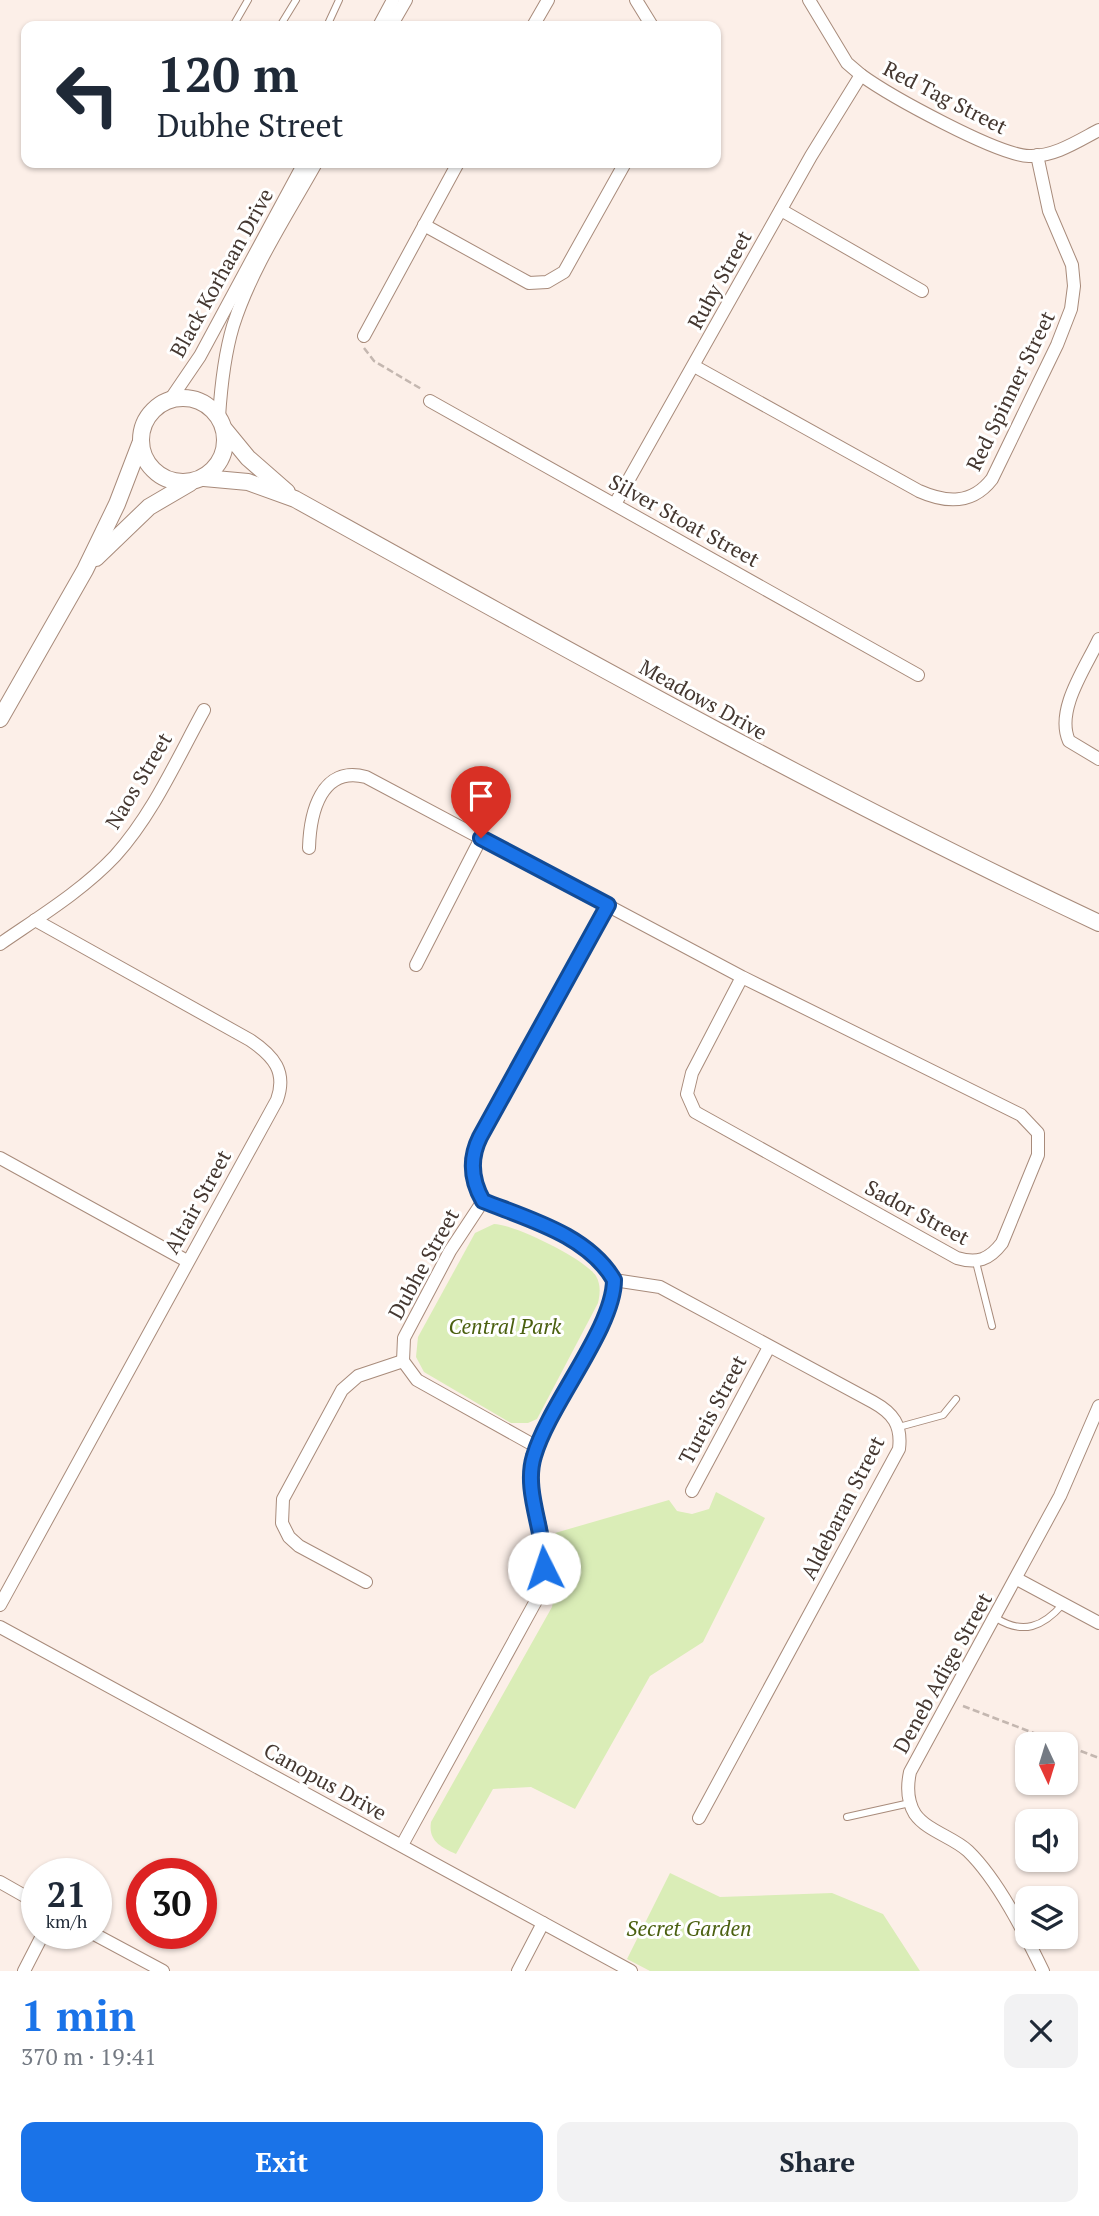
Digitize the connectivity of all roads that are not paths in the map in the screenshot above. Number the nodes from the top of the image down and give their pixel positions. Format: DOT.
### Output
graph roads {
  1 [pos="248,0"];
  2 [pos="296,0"];
  3 [pos="340,0"];
  4 [pos="393,0"];
  5 [pos="406,0"];
  6 [pos="548,0"];
  7 [pos="636,0"];
  8 [pos="809,0"];
  9 [pos="236,21"];
  10 [pos="283,21"];
  11 [pos="330,21"];
  12 [pos="382,21"];
  13 [pos="394,21"];
  14 [pos="536,21"];
  15 [pos="649,21"];
  16 [pos="861,75"];
  17 [pos="1099,130"];
  18 [pos="1037,155"];
  19 [pos="301,168"];
  20 [pos="313,168"];
  21 [pos="455,168"];
  22 [pos="622,168"];
  23 [pos="781,210"];
  24 [pos="424,225"];
  25 [pos="922,290"];
  26 [pos="364,336"];
  27 [pos="694,366"];
  28 [pos="170,400"];
  29 [pos="430,401"];
  30 [pos="222,423"];
  31 [pos="140,444"];
  32 [pos="197,480"];
  33 [pos="295,499"];
  34 [pos="615,504"];
  35 [pos="85,570"];
  36 [pos="1099,639"];
  37 [pos="918,675"];
  38 [pos="204,710"];
  39 [pos="0,719"];
  40 [pos="1099,759"];
  41 [pos="481,838"];
  42 [pos="309,848"];
  43 [pos="608,905"];
  44 [pos="35,920"];
  45 [pos="1099,923"];
  46 [pos="0,944"];
  47 [pos="416,965"];
  48 [pos="742,977"];
  49 [pos="0,1158"];
  50 [pos="483,1201"];
  51 [pos="187,1261"];
  52 [pos="976,1262"];
  53 [pos="614,1280"];
  54 [pos="992,1326"];
  55 [pos="769,1347"];
  56 [pos="403,1361"];
  57 [pos="956,1399"];
  58 [pos="1099,1406"];
  59 [pos="899,1427"];
  60 [pos="537,1447"];
  61 [pos="692,1491"];
  62 [pos="1017,1579"];
  63 [pos="366,1582"];
  64 [pos="1063,1604"];
  65 [pos="0,1605"];
  66 [pos="996,1618"];
  67 [pos="1099,1623"];
  68 [pos="0,1627"];
  69 [pos="910,1803"];
  70 [pos="847,1817"];
  71 [pos="699,1818"];
  72 [pos="402,1845"];
  73 [pos="0,1882"];
  74 [pos="21,1894"];
  75 [pos="543,1923"];
  76 [pos="112,1944"];
  77 [pos="35,1949"];
  78 [pos="24,1971"];
  79 [pos="163,1971"];
  80 [pos="518,1971"];
  81 [pos="631,1971"];
  82 [pos="1043,1971"];
  1 -- 9 [label="lane"];
  2 -- 10 [label="lane"];
  3 -- 11 [label="lane"];
  4 -- 12 [label="street"];
  5 -- 13 [label="street"];
  6 -- 14 [label="street"];
  7 -- 15 [label="street"];
  8 -- 16 [label="street, Red Tag Street"];
  16 -- 18 [label="street, Red Tag Street"];
  16 -- 23 [label="street, Ruby Street"];
  17 -- 18 [label="street, Red Tag Street"];
  18 -- 27 [label="street, Red Spinner Street"];
  19 -- 28 [label="street, Black Korhaan Drive"];
  20 -- 30 [label="street, Black Korhaan Drive"];
  21 -- 24 [label="street"];
  22 -- 24 [label="street"];
  23 -- 25 [label="street"];
  23 -- 27 [label="street, Ruby Street"];
  24 -- 26 [label="street"];
  27 -- 34 [label="street, Ruby Street"];
  28 -- 30 [label="street"];
  28 -- 31 [label="street"];
  29 -- 34 [label="street, Silver Stoat Street"];
  30 -- 32 [label="street"];
  30 -- 33 [label="street, Meadows Drive"];
  31 -- 32 [label="street"];
  31 -- 35 [label="street"];
  32 -- 33 [label="street, Meadows Drive"];
  32 -- 35 [label="street"];
  33 -- 45 [label="street, Meadows Drive"];
  34 -- 37 [label="street, Silver Stoat Street"];
  35 -- 39 [label="street"];
  36 -- 40 [label="street"];
  38 -- 44 [label="street, Naos Street"];
  41 -- 42 [label="street, Sador Street"];
  41 -- 43 [label="street, Sador Street"];
  41 -- 47 [label="street"];
  43 -- 48 [label="street, Sador Street"];
  43 -- 50 [label="street"];
  44 -- 46 [label="street, Naos Street"];
  44 -- 51 [label="street, Altair Street"];
  48 -- 52 [label="street, Sador Street"];
  48 -- 52 [label="street, Sador Street"];
  49 -- 51 [label="street"];
  50 -- 53 [label="street, Dubhe Street"];
  50 -- 56 [label="street, Dubhe Street"];
  51 -- 65 [label="street, Altair Street"];
  52 -- 54 [label="lane"];
  53 -- 55 [label="street, Aldebaran Street"];
  53 -- 60 [label="street"];
  55 -- 59 [label="street, Aldebaran Street"];
  55 -- 61 [label="street, Tureis Street"];
  56 -- 60 [label="street"];
  56 -- 63 [label="street"];
  57 -- 59 [label="lane"];
  58 -- 62 [label="street, Deneb Adige Street"];
  59 -- 71 [label="street, Aldebaran Street"];
  60 -- 72 [label="street"];
  62 -- 64 [label="street"];
  62 -- 66 [label="street, Deneb Adige Street"];
  64 -- 66 [label="lane"];
  64 -- 67 [label="street"];
  66 -- 69 [label="street, Deneb Adige Street"];
  68 -- 72 [label="street, Canopus Drive"];
  69 -- 70 [label="lane"];
  69 -- 82 [label="street"];
  72 -- 75 [label="street, Canopus Drive"];
  73 -- 74 [label="street"];
  75 -- 80 [label="street"];
  75 -- 81 [label="street, Canopus Drive"];
  76 -- 79 [label="street"];
  77 -- 78 [label="street"];
}
